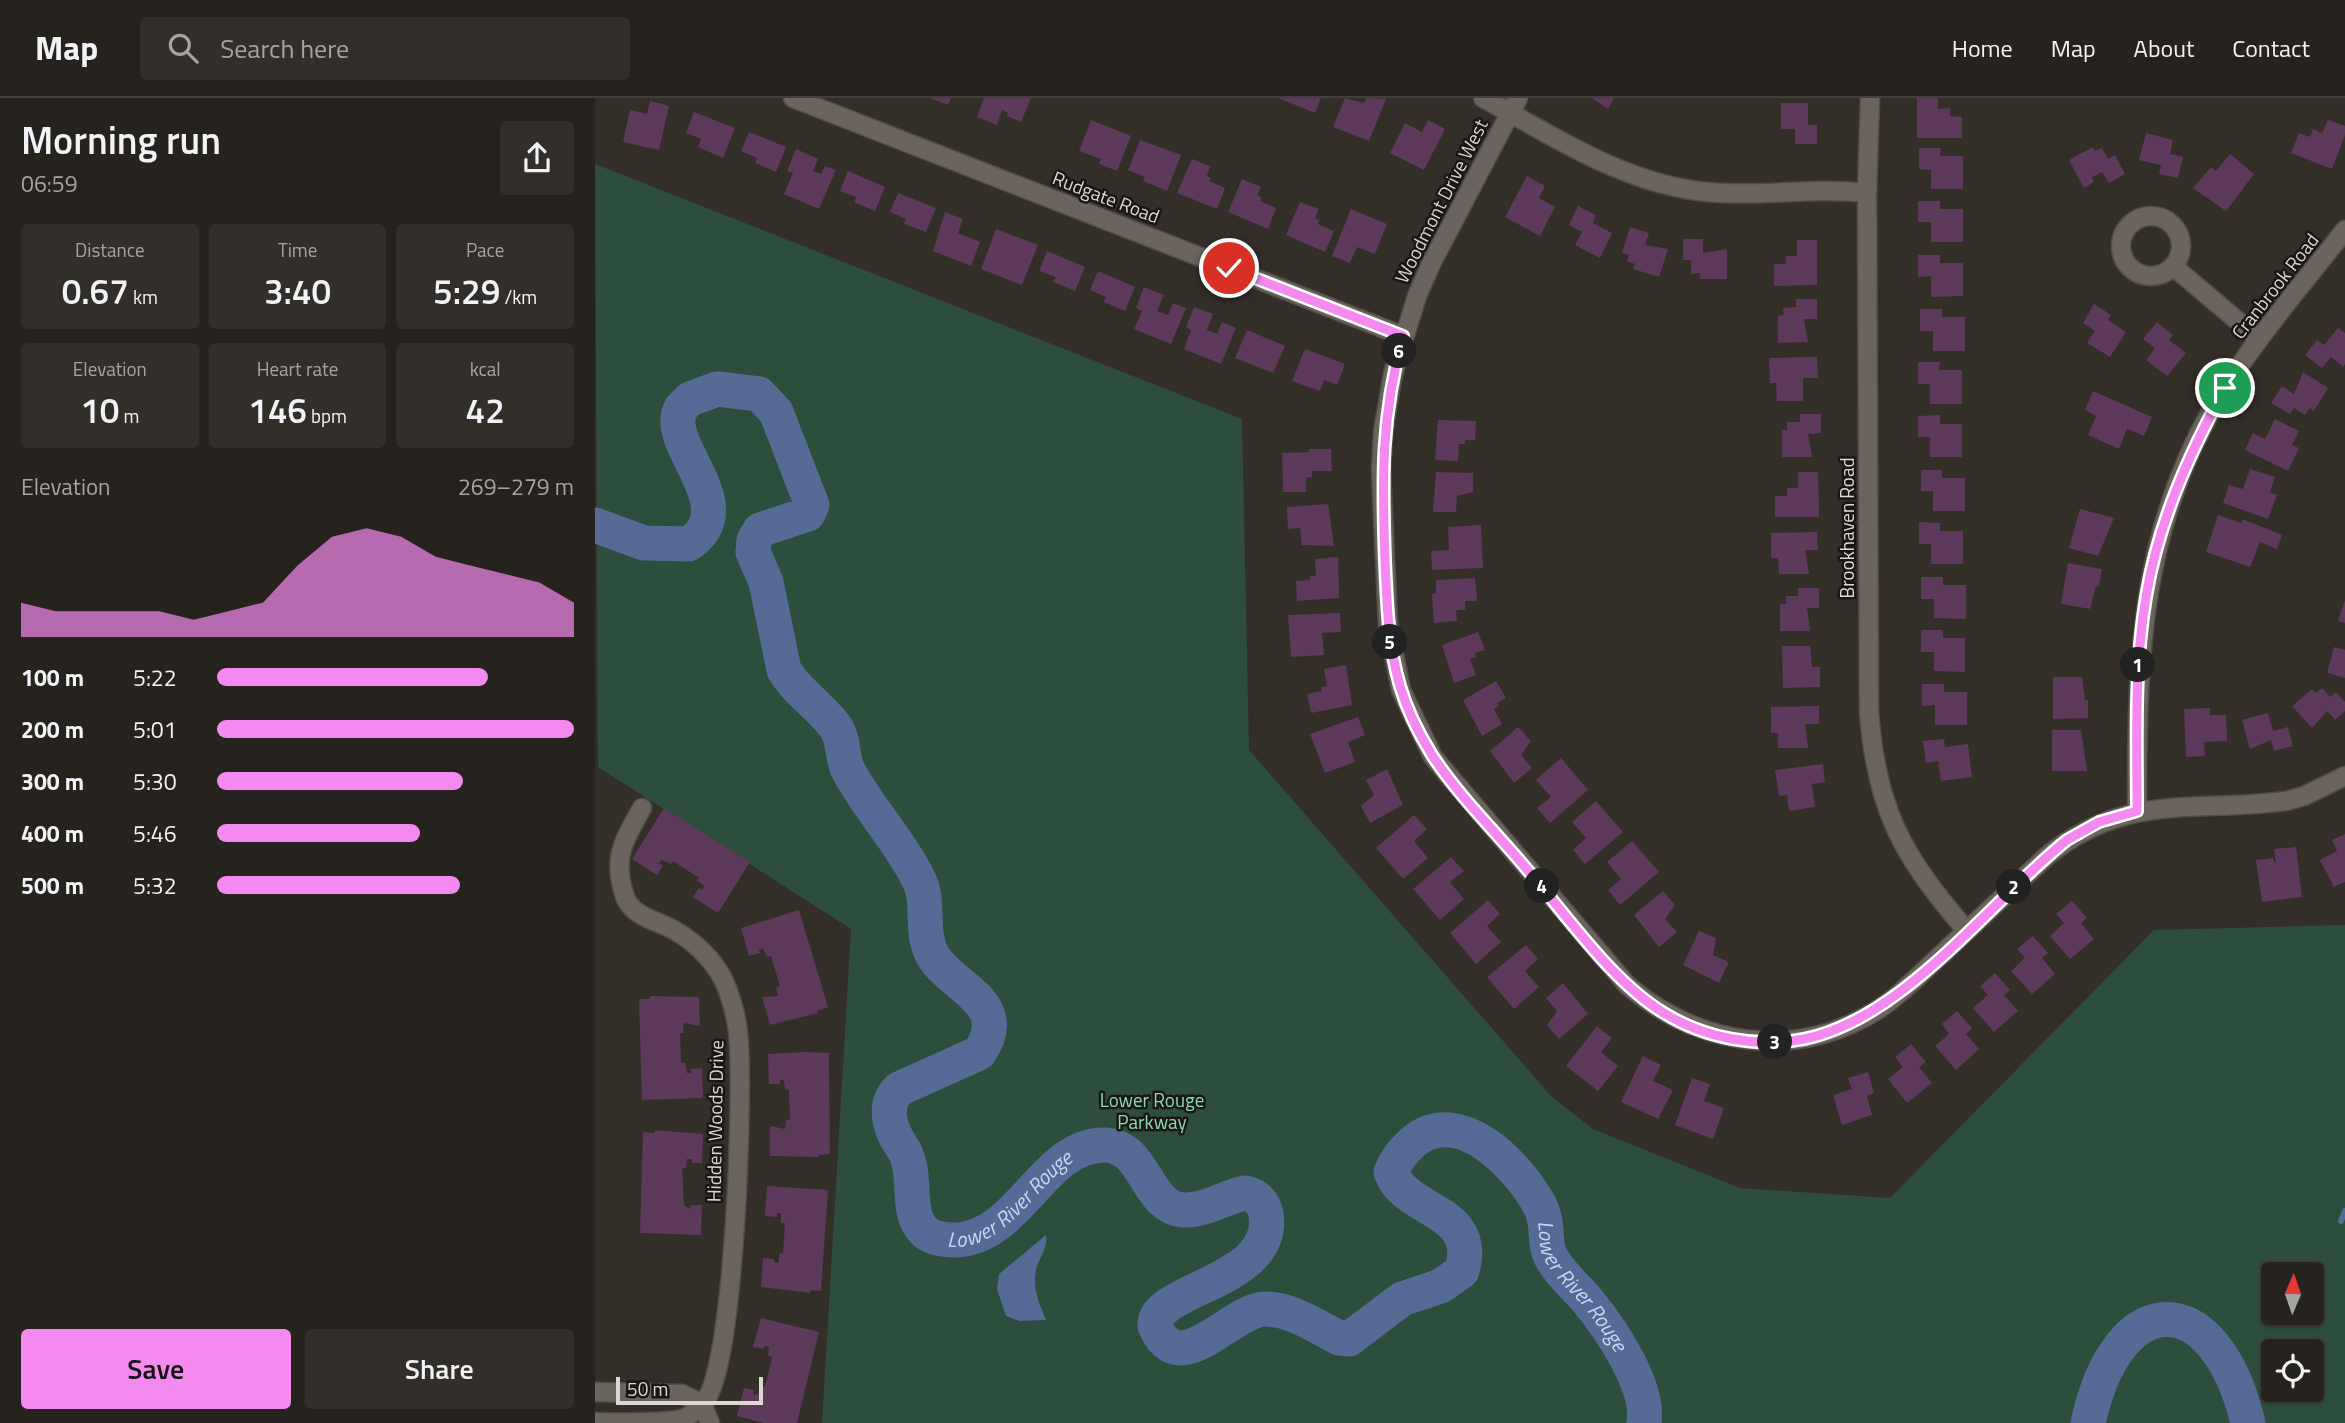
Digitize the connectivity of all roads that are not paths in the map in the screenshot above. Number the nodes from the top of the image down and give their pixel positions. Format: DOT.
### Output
graph roads {
  1 [pos="793,98"];
  2 [pos="1483,98"];
  3 [pos="1870,98"];
  4 [pos="1514,106"];
  5 [pos="1867,193"];
  6 [pos="2345,230"];
  7 [pos="2173,267"];
  8 [pos="1403,336"];
  9 [pos="2259,339"];
  10 [pos="2345,776"];
  11 [pos="642,808"];
  12 [pos="2137,811"];
  13 [pos="1967,931"];
  14 [pos="595,1392"];
  15 [pos="702,1404"];
  16 [pos="595,1422"];
  17 [pos="710,1423"];
  1 -- 8 [label="street, Rudgate Road"];
  2 -- 4 [label="street"];
  3 -- 5 [label="street, Brookhaven Road"];
  4 -- 5 [label="street"];
  4 -- 8 [label="street, Woodmont Drive West"];
  5 -- 13 [label="street, Brookhaven Road"];
  6 -- 9 [label="street, Cranbrook Road"];
  7 -- 9 [label="street"];
  8 -- 13 [label="street, Woodmont Drive West"];
  9 -- 12 [label="street, Cranbrook Road"];
  10 -- 12 [label="street, Woodmont Drive West"];
  11 -- 15 [label="street, Hidden Woods Drive"];
  12 -- 13 [label="street, Woodmont Drive West"];
  14 -- 15 [label="street"];
  15 -- 16 [label="street"];
  15 -- 17 [label="street"];
}
